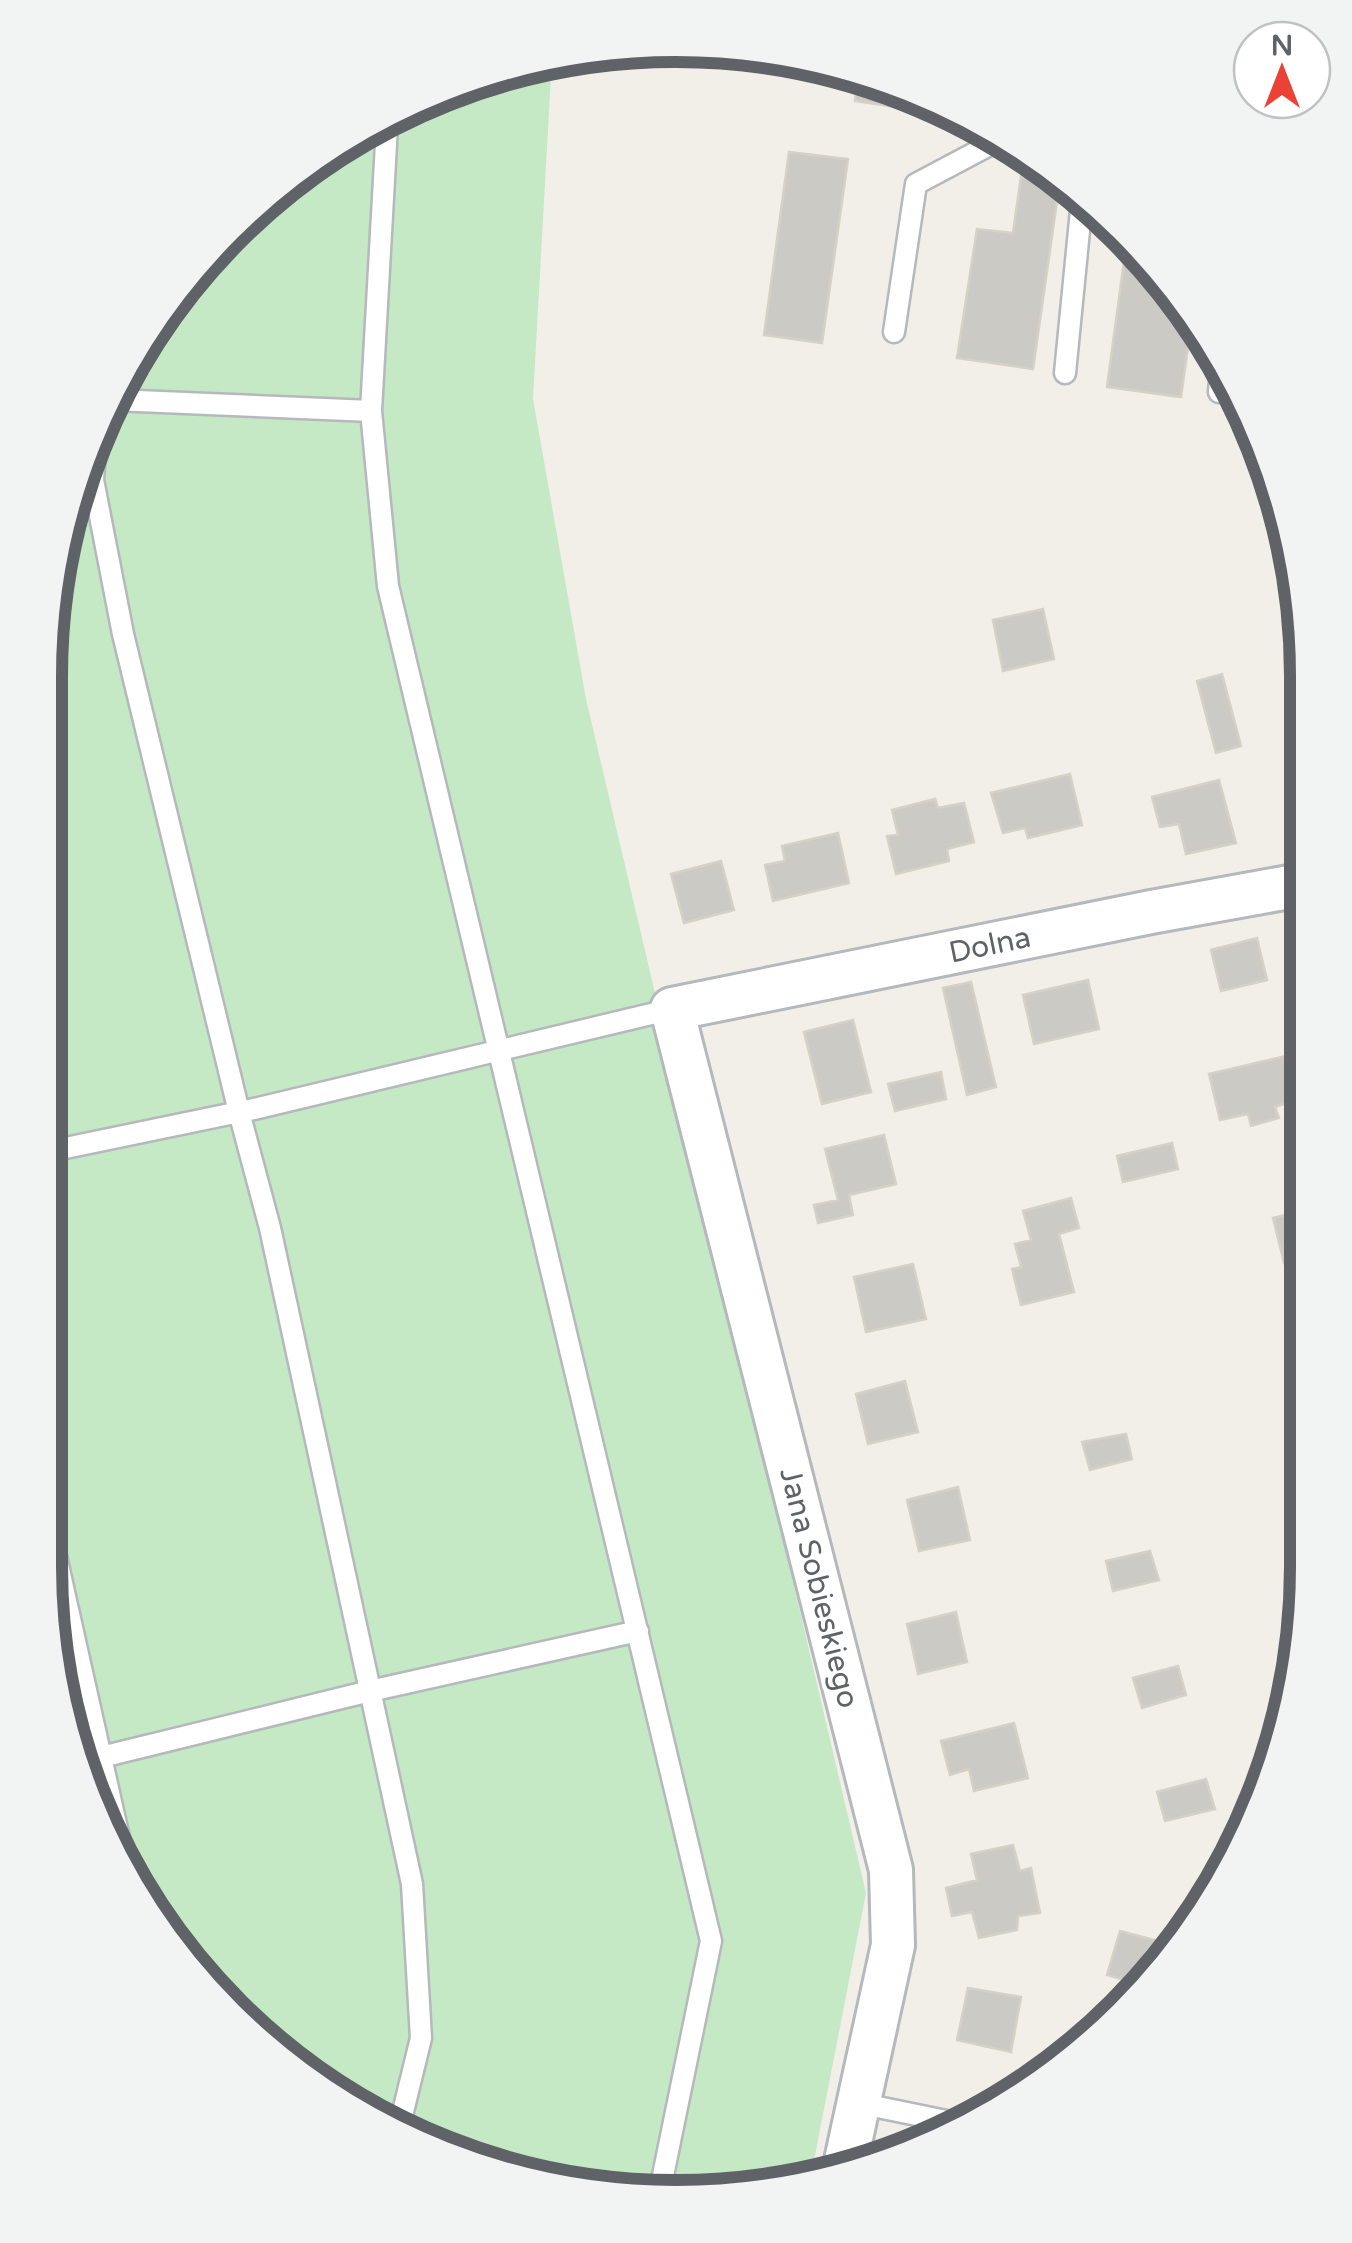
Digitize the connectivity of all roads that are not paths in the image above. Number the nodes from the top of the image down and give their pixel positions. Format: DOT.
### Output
graph roads {
  1 [pos="387,135"];
  2 [pos="986,147"];
  3 [pos="1081,215"];
  4 [pos="894,332"];
  5 [pos="1065,372"];
  6 [pos="128,401"];
  7 [pos="371,411"];
  8 [pos="94,483"];
  9 [pos="1290,887"];
  10 [pos="672,1009"];
  11 [pos="496,1050"];
  12 [pos="239,1112"];
  13 [pos="62,1149"];
  14 [pos="63,1590"];
  15 [pos="638,1631"];
  16 [pos="370,1691"];
  17 [pos="100,1759"];
  18 [pos="94,1760"];
  19 [pos="112,1808"];
  20 [pos="858,2103"];
  21 [pos="403,2116"];
  22 [pos="941,2120"];
  23 [pos="847,2156"];
  24 [pos="662,2180"];
  1 -- 7 [label="lane"];
  2 -- 4 [label="lane"];
  3 -- 5 [label="lane"];
  6 -- 7 [label="lane"];
  7 -- 11 [label="lane"];
  8 -- 12 [label="lane"];
  9 -- 10 [label="street, Dolna"];
  10 -- 11 [label="lane"];
  10 -- 20 [label="street, Jana Sobieskiego"];
  11 -- 12 [label="lane"];
  11 -- 15 [label="lane"];
  12 -- 13 [label="lane"];
  12 -- 16 [label="lane"];
  14 -- 17 [label="lane"];
  15 -- 16 [label="lane"];
  15 -- 24 [label="lane"];
  16 -- 17 [label="lane"];
  16 -- 21 [label="lane"];
  17 -- 18 [label="lane"];
  17 -- 19 [label="lane"];
  20 -- 22 [label="lane"];
  20 -- 23 [label="street, Jana Sobieskiego"];
}
